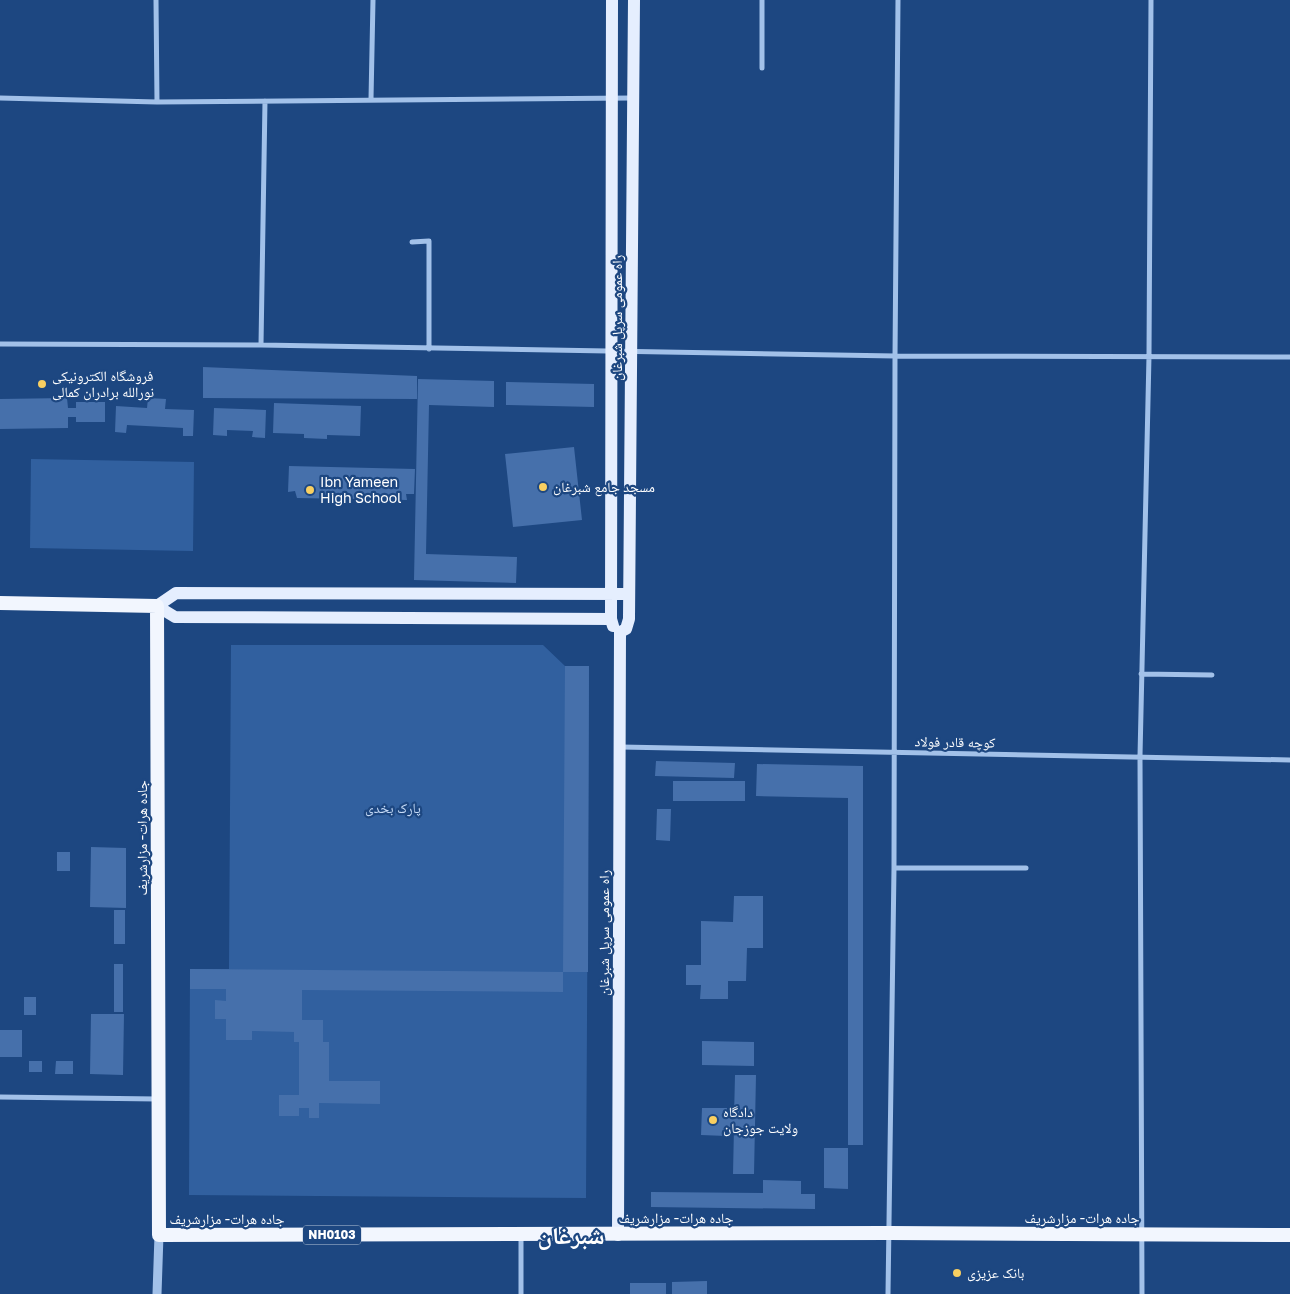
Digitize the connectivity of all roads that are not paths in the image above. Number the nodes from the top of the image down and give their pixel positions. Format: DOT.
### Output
graph roads {
  1 [pos="156,0"];
  2 [pos="372,0"];
  3 [pos="612,0"];
  4 [pos="634,0"];
  5 [pos="762,0"];
  6 [pos="898,0"];
  7 [pos="1151,0"];
  8 [pos="762,68"];
  9 [pos="0,98"];
  10 [pos="611,98"];
  11 [pos="633,98"];
  12 [pos="371,99"];
  13 [pos="265,101"];
  14 [pos="157,102"];
  15 [pos="412,242"];
  16 [pos="0,344"];
  17 [pos="261,345"];
  18 [pos="429,349"];
  19 [pos="610,350"];
  20 [pos="632,351"];
  21 [pos="895,356"];
  22 [pos="1149,356"];
  23 [pos="1290,357"];
  24 [pos="610,594"];
  25 [pos="629,594"];
  26 [pos="0,604"];
  27 [pos="157,606"];
  28 [pos="611,619"];
  29 [pos="620,632"];
  30 [pos="1142,674"];
  31 [pos="1212,675"];
  32 [pos="620,747"];
  33 [pos="895,752"];
  34 [pos="1140,756"];
  35 [pos="1290,760"];
  36 [pos="894,868"];
  37 [pos="1026,868"];
  38 [pos="0,1097"];
  39 [pos="158,1098"];
  40 [pos="889,1233"];
  41 [pos="1142,1234"];
  42 [pos="159,1235"];
  43 [pos="521,1235"];
  44 [pos="618,1235"];
  45 [pos="1290,1235"];
  46 [pos="157,1294"];
  47 [pos="521,1294"];
  48 [pos="888,1294"];
  49 [pos="1142,1294"];
  1 -- 14 [label="street"];
  2 -- 12 [label="street"];
  3 -- 10 [label="main road, راه عمومی سرپل شبرغان"];
  4 -- 11 [label="main road, راه عمومی سرپل شبرغان"];
  5 -- 8 [label="street"];
  6 -- 21 [label="street"];
  7 -- 22 [label="street"];
  9 -- 14 [label="street"];
  10 -- 11 [label="street"];
  10 -- 12 [label="street"];
  10 -- 19 [label="main road, راه عمومی سرپل شبرغان"];
  11 -- 20 [label="main road, راه عمومی سرپل شبرغان"];
  12 -- 13 [label="street"];
  13 -- 14 [label="street"];
  13 -- 17 [label="street"];
  15 -- 18 [label="street"];
  16 -- 17 [label="street"];
  17 -- 18 [label="street"];
  18 -- 19 [label="street"];
  19 -- 20 [label="street"];
  19 -- 24 [label="main road, راه عمومی سرپل شبرغان"];
  20 -- 21 [label="street"];
  20 -- 25 [label="main road, راه عمومی سرپل شبرغان"];
  21 -- 22 [label="street"];
  21 -- 33 [label="street"];
  22 -- 23 [label="street"];
  22 -- 30 [label="street"];
  24 -- 25 [label="main road"];
  24 -- 27 [label="main road"];
  24 -- 28 [label="main road, راه عمومی سرپل شبرغان"];
  25 -- 29 [label="main road, راه عمومی سرپل شبرغان"];
  26 -- 27 [label="highway"];
  27 -- 28 [label="main road"];
  27 -- 39 [label="highway, جاده هرات- مزارشریف"];
  28 -- 29 [label="main road"];
  29 -- 32 [label="main road, راه عمومی سرپل شبرغان"];
  30 -- 31 [label="street"];
  30 -- 34 [label="street"];
  32 -- 33 [label="street, کوچه قادر فولاد"];
  32 -- 44 [label="main road, راه عمومی سرپل شبرغان"];
  33 -- 34 [label="street, کوچه قادر فولاد"];
  33 -- 36 [label="street"];
  34 -- 35 [label="street, کوچه قادر فولاد"];
  34 -- 41 [label="street"];
  36 -- 37 [label="street"];
  36 -- 40 [label="street"];
  38 -- 39 [label="street"];
  39 -- 42 [label="highway, جاده هرات- مزارشریف"];
  40 -- 41 [label="highway, جاده هرات- مزارشریف / NH0103"];
  40 -- 44 [label="highway, جاده هرات- مزارشریف / NH0103"];
  40 -- 48 [label="street"];
  41 -- 45 [label="highway, جاده هرات- مزارشریف / NH0103"];
  41 -- 49 [label="street"];
  42 -- 43 [label="highway, جاده هرات- مزارشریف / NH0103"];
  42 -- 46 [label="street"];
  43 -- 44 [label="highway, جاده هرات- مزارشریف / NH0103"];
  43 -- 47 [label="street"];
}
